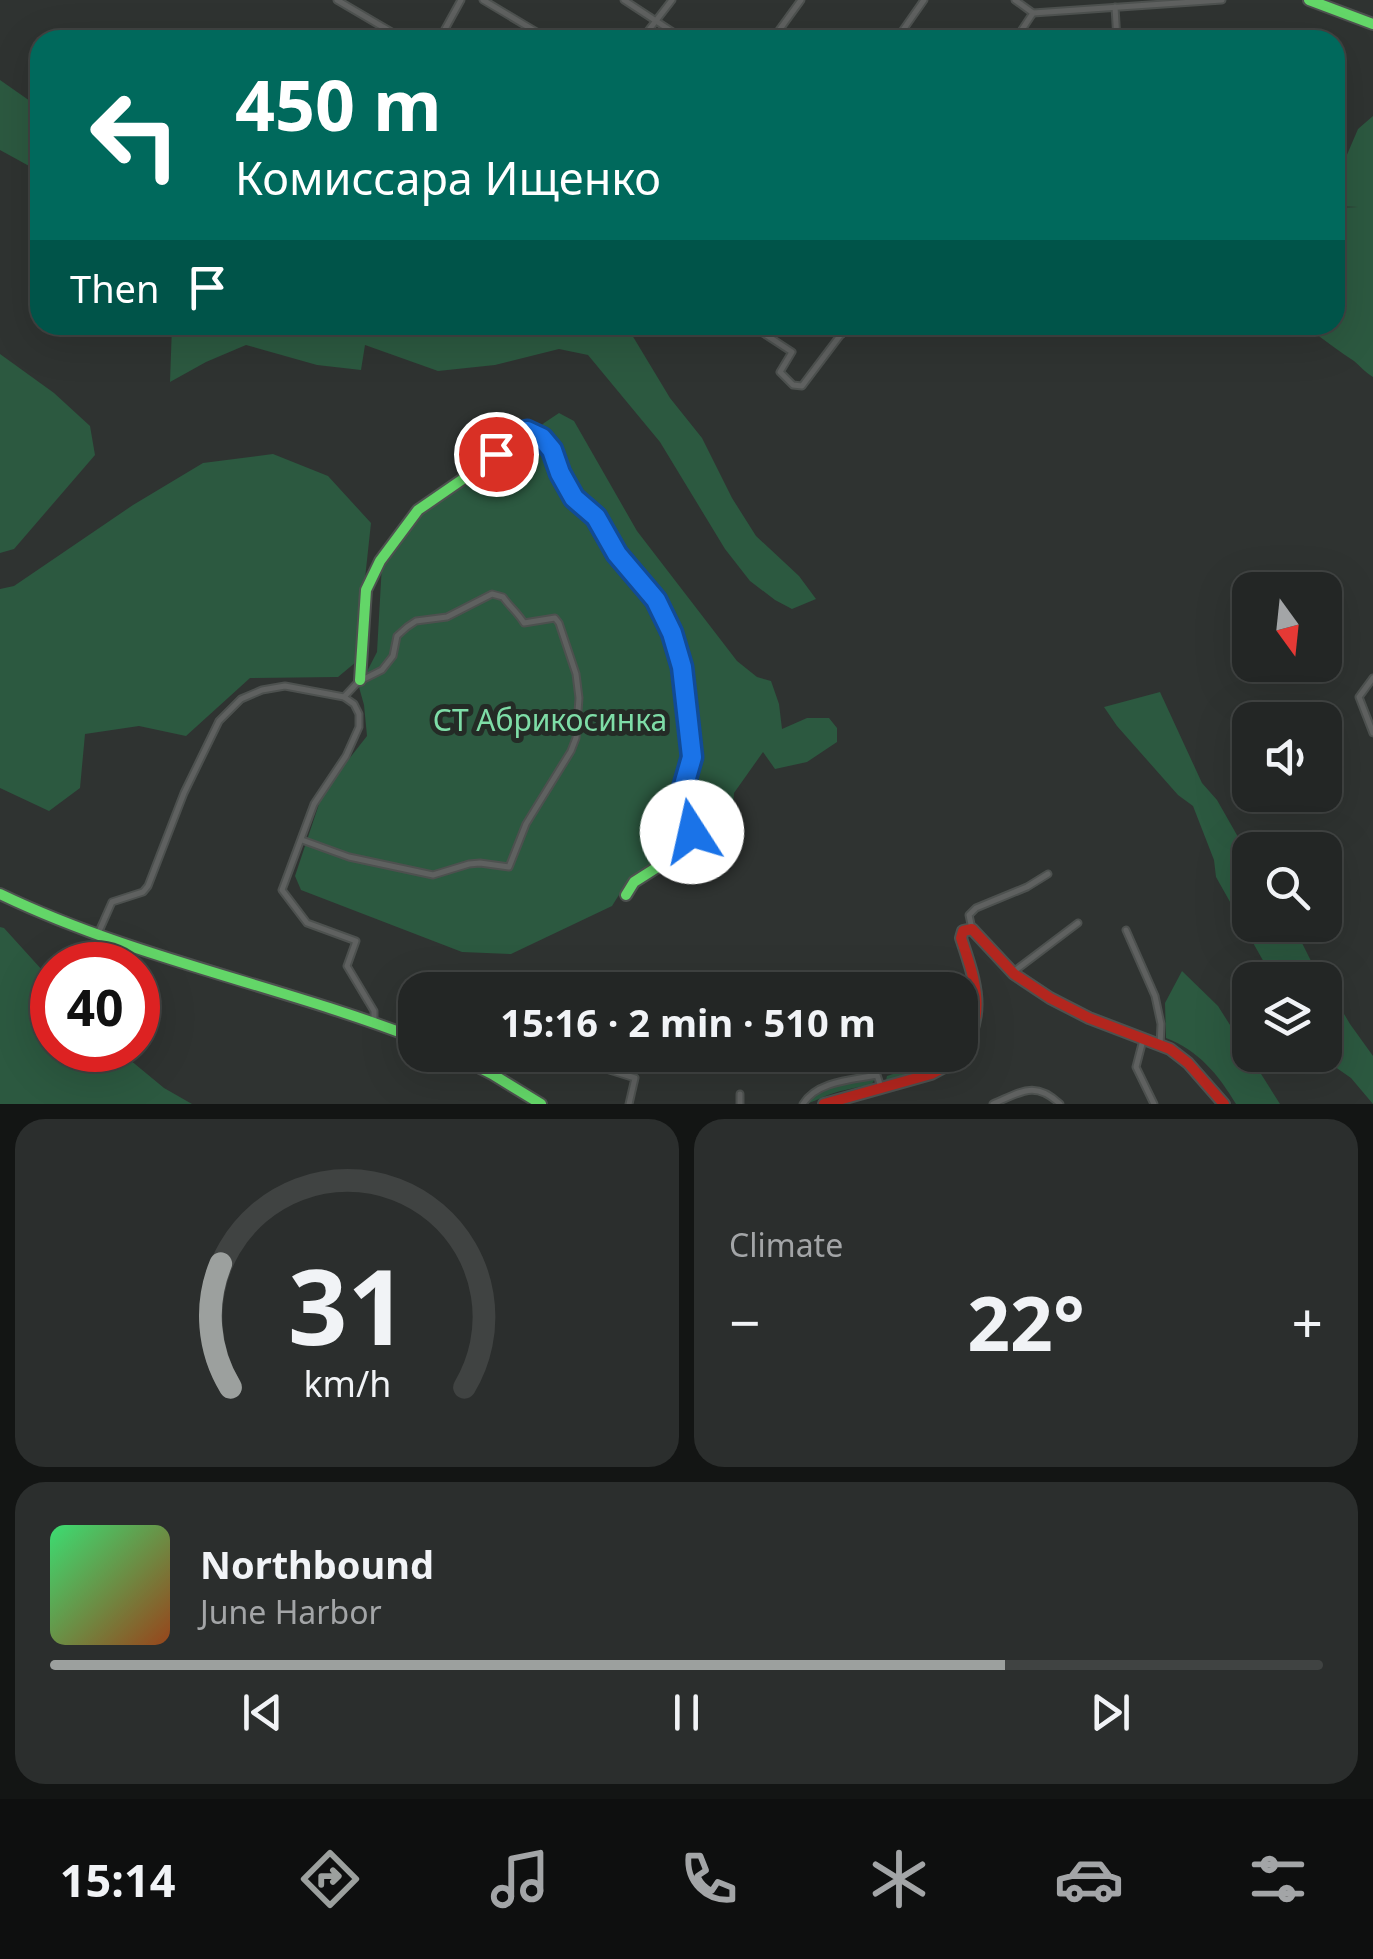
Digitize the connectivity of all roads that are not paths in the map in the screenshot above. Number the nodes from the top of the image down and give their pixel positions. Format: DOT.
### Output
graph roads {
  1 [pos="337,0"];
  2 [pos="461,0"];
  3 [pos="483,0"];
  4 [pos="624,0"];
  5 [pos="672,0"];
  6 [pos="801,0"];
  7 [pos="924,0"];
  8 [pos="1015,0"];
  9 [pos="1222,0"];
  10 [pos="1309,0"];
  11 [pos="1133,3"];
  12 [pos="1115,7"];
  13 [pos="1033,13"];
  14 [pos="658,20"];
  15 [pos="1373,24"];
  16 [pos="388,30"];
  17 [pos="444,30"];
  18 [pos="533,30"];
  19 [pos="650,30"];
  20 [pos="672,30"];
  21 [pos="779,30"];
  22 [pos="903,30"];
  23 [pos="1022,30"];
  24 [pos="1116,30"];
  25 [pos="767,335"];
  26 [pos="841,335"];
  27 [pos="1373,678"];
  28 [pos="360,680"];
  29 [pos="344,697"];
  30 [pos="1373,733"];
  31 [pos="302,840"];
  32 [pos="1048,874"];
  33 [pos="0,894"];
  34 [pos="626,895"];
  35 [pos="1078,923"];
  36 [pos="967,930"];
  37 [pos="1126,930"];
  38 [pos="97,936"];
  39 [pos="972,972"];
  40 [pos="1012,972"];
  41 [pos="374,1021"];
  42 [pos="398,1031"];
  43 [pos="1144,1040"];
  44 [pos="1160,1046"];
  45 [pos="488,1072"];
  46 [pos="615,1072"];
  47 [pos="937,1072"];
  48 [pos="492,1074"];
  49 [pos="881,1087"];
  50 [pos="740,1094"];
  51 [pos="541,1104"];
  52 [pos="629,1104"];
  53 [pos="740,1104"];
  54 [pos="802,1104"];
  55 [pos="824,1104"];
  56 [pos="993,1104"];
  57 [pos="1060,1104"];
  58 [pos="1154,1104"];
  59 [pos="1224,1104"];
  1 -- 16 [label="street"];
  2 -- 17 [label="street"];
  3 -- 18 [label="street"];
  4 -- 14 [label="street"];
  5 -- 14 [label="street"];
  6 -- 21 [label="street"];
  7 -- 22 [label="street"];
  8 -- 13 [label="street"];
  9 -- 11 [label="street"];
  10 -- 15 [label="main road"];
  11 -- 12 [label="street"];
  12 -- 13 [label="street"];
  12 -- 24 [label="street"];
  13 -- 23 [label="street"];
  14 -- 19 [label="street"];
  14 -- 20 [label="street"];
  25 -- 26 [label="street"];
  27 -- 30 [label="street"];
  28 -- 29 [label="street"];
  28 -- 31 [label="street"];
  28 -- 34 [label="main road"];
  29 -- 31 [label="street"];
  29 -- 38 [label="street"];
  31 -- 41 [label="street"];
  32 -- 36 [label="street"];
  33 -- 38 [label="main road"];
  35 -- 40 [label="street"];
  36 -- 39 [label="main road"];
  36 -- 40 [label="main road"];
  37 -- 44 [label="street"];
  38 -- 41 [label="main road"];
  40 -- 43 [label="main road"];
  41 -- 42 [label="main road"];
  43 -- 44 [label="main road"];
  43 -- 58 [label="street"];
  44 -- 59 [label="main road"];
  45 -- 48 [label="main road"];
  46 -- 52 [label="street"];
  47 -- 49 [label="main road"];
  48 -- 51 [label="main road"];
  49 -- 54 [label="street"];
  49 -- 55 [label="main road"];
  50 -- 53 [label="street"];
  56 -- 57 [label="street"];
}
